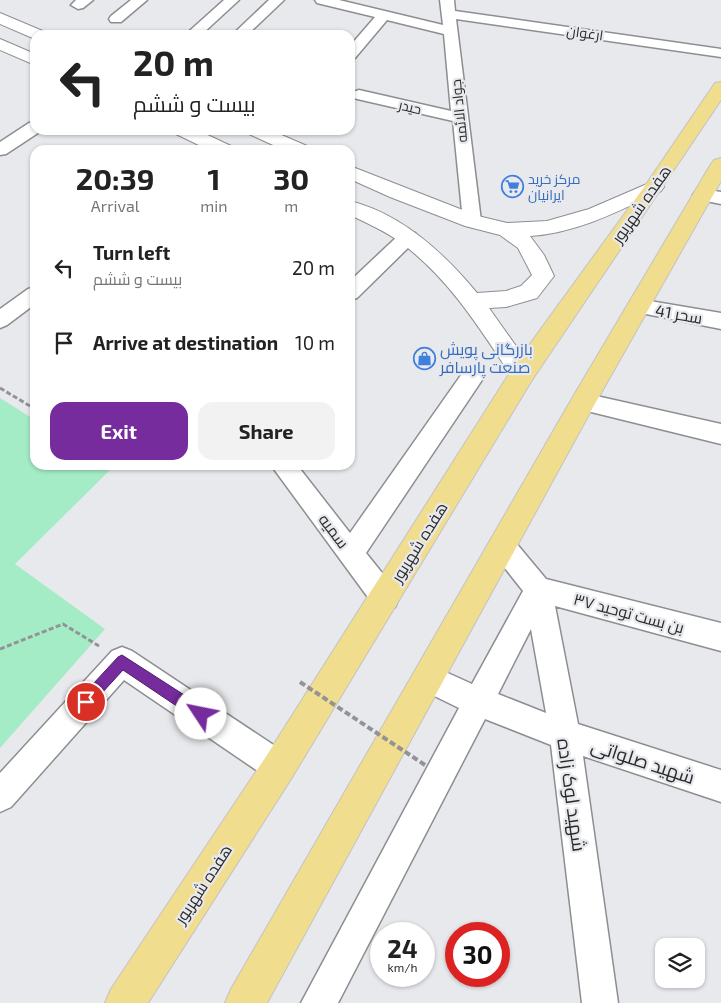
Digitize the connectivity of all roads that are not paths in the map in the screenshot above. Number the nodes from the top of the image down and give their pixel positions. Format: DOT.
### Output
graph roads {
  1 [pos="140,0"];
  2 [pos="232,0"];
  3 [pos="277,0"];
  4 [pos="322,0"];
  5 [pos="448,7"];
  6 [pos="384,15"];
  7 [pos="0,18"];
  8 [pos="116,19"];
  9 [pos="198,30"];
  10 [pos="244,30"];
  11 [pos="30,31"];
  12 [pos="451,31"];
  13 [pos="0,44"];
  14 [pos="355,49"];
  15 [pos="721,53"];
  16 [pos="30,58"];
  17 [pos="721,87"];
  18 [pos="359,95"];
  19 [pos="460,118"];
  20 [pos="30,130"];
  21 [pos="192,135"];
  22 [pos="266,135"];
  23 [pos="214,145"];
  24 [pos="289,145"];
  25 [pos="0,150"];
  26 [pos="721,164"];
  27 [pos="355,174"];
  28 [pos="654,187"];
  29 [pos="712,197"];
  30 [pos="355,210"];
  31 [pos="472,221"];
  32 [pos="507,230"];
  33 [pos="408,237"];
  34 [pos="355,288"];
  35 [pos="30,298"];
  36 [pos="470,301"];
  37 [pos="638,306"];
  38 [pos="0,320"];
  39 [pos="721,321"];
  40 [pos="523,373"];
  41 [pos="474,374"];
  42 [pos="583,402"];
  43 [pos="721,434"];
  44 [pos="287,470"];
  45 [pos="502,546"];
  46 [pos="351,553"];
  47 [pos="538,589"];
  48 [pos="385,598"];
  49 [pos="721,638"];
  50 [pos="428,678"];
  51 [pos="477,702"];
  52 [pos="565,736"];
  53 [pos="279,767"];
  54 [pos="721,786"];
  55 [pos="0,796"];
  56 [pos="125,1003"];
  57 [pos="245,1003"];
  58 [pos="319,1003"];
  59 [pos="600,1003"];
  1 -- 8 [label="street"];
  2 -- 9 [label="street"];
  3 -- 10 [label="street"];
  4 -- 6 [label="street"];
  5 -- 12 [label="street, جواد الائمه"];
  5 -- 15 [label="street, ارغوان"];
  6 -- 12 [label="street"];
  6 -- 14 [label="street"];
  7 -- 11 [label="main road"];
  12 -- 19 [label="street, جواد الائمه"];
  13 -- 16 [label="main road"];
  17 -- 28 [label="main road, هفده شهریور"];
  18 -- 19 [label="street, حیدر"];
  19 -- 31 [label="street, جواد الائمه"];
  20 -- 25 [label="street"];
  21 -- 23 [label="main road"];
  22 -- 24 [label="main road"];
  26 -- 29 [label="main road"];
  27 -- 31 [label="main road"];
  28 -- 32 [label="main road"];
  28 -- 40 [label="main road, هفده شهریور"];
  29 -- 37 [label="main road"];
  30 -- 33 [label="main road"];
  31 -- 32 [label="main road"];
  32 -- 36 [label="main road"];
  33 -- 34 [label="street"];
  33 -- 36 [label="main road"];
  35 -- 38 [label="street"];
  36 -- 40 [label="main road"];
  37 -- 39 [label="street, سحر 41"];
  37 -- 42 [label="main road"];
  40 -- 48 [label="main road, هفده شهریور"];
  41 -- 46 [label="street"];
  42 -- 43 [label="street"];
  42 -- 45 [label="main road"];
  44 -- 46 [label="street, سمیه"];
  45 -- 47 [label="street"];
  45 -- 50 [label="main road"];
  46 -- 48 [label="street, سمیه"];
  47 -- 49 [label="street, بن بست توحید ۳۷"];
  47 -- 51 [label="street"];
  47 -- 52 [label="street, شهید لوک زاده"];
  48 -- 53 [label="main road, هفده شهریور"];
  50 -- 51 [label="street, شهید صلواتی"];
  50 -- 57 [label="main road"];
  51 -- 52 [label="street, شهید صلواتی"];
  51 -- 58 [label="street"];
  52 -- 54 [label="street, شهید صلواتی"];
  52 -- 59 [label="street, شهید لوک زاده"];
  53 -- 55 [label="street"];
  53 -- 56 [label="main road, هفده شهریور"];
}
